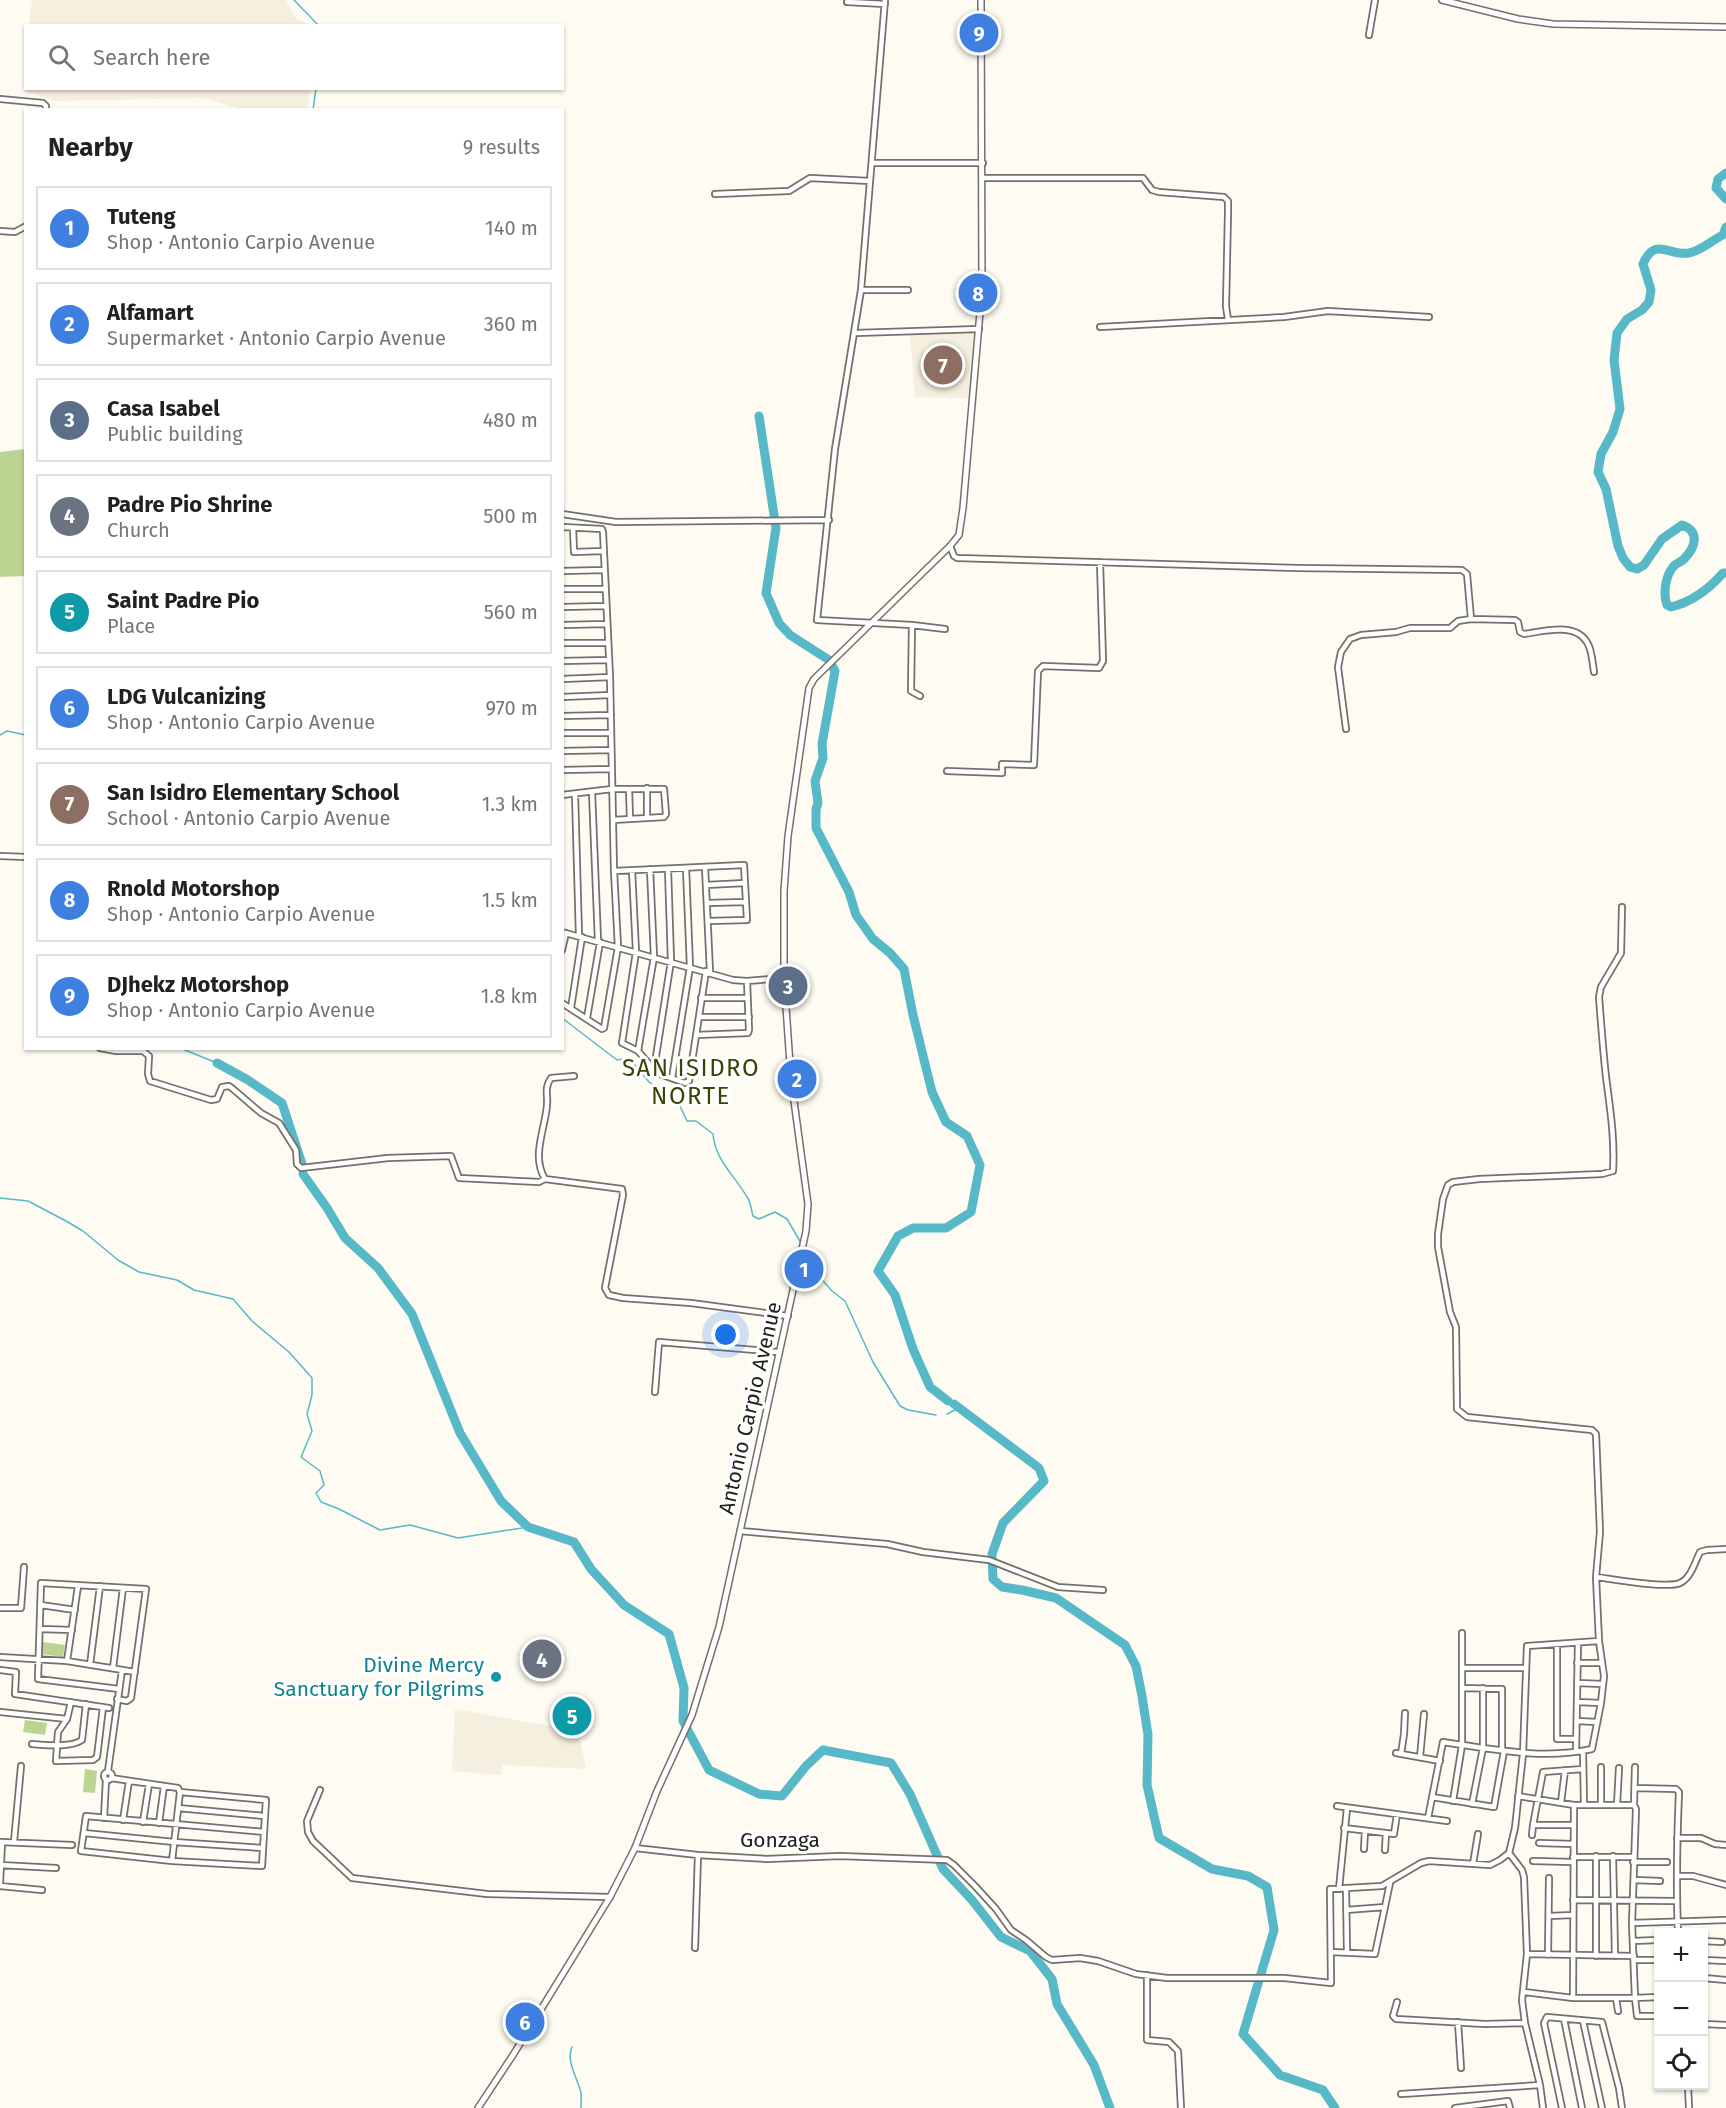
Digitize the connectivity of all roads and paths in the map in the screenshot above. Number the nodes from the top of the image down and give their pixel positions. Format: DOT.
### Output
graph roads {
  1 [pos="981,0"];
  2 [pos="1375,0"];
  3 [pos="1442,0"];
  4 [pos="847,2"];
  5 [pos="885,2"];
  6 [pos="1726,27"];
  7 [pos="1369,35"];
  8 [pos="0,99"];
  9 [pos="46,108"];
  10 [pos="872,163"];
  11 [pos="983,163"];
  12 [pos="983,178"];
  13 [pos="870,181"];
  14 [pos="716,194"];
  15 [pos="24,227"];
  16 [pos="0,231"];
  17 [pos="861,290"];
  18 [pos="908,290"];
  19 [pos="1429,317"];
  20 [pos="1228,320"];
  21 [pos="1100,327"];
  22 [pos="979,329"];
  23 [pos="856,333"];
  24 [pos="564,514"];
  25 [pos="829,520"];
  26 [pos="564,527"];
  27 [pos="573,528"];
  28 [pos="950,546"];
  29 [pos="603,551"];
  30 [pos="1100,562"];
  31 [pos="604,570"];
  32 [pos="564,571"];
  33 [pos="605,588"];
  34 [pos="564,589"];
  35 [pos="606,606"];
  36 [pos="564,607"];
  37 [pos="1471,620"];
  38 [pos="872,623"];
  39 [pos="607,624"];
  40 [pos="564,625"];
  41 [pos="912,625"];
  42 [pos="945,629"];
  43 [pos="564,643"];
  44 [pos="608,643"];
  45 [pos="609,660"];
  46 [pos="564,661"];
  47 [pos="1594,672"];
  48 [pos="610,677"];
  49 [pos="564,679"];
  50 [pos="610,695"];
  51 [pos="920,696"];
  52 [pos="564,697"];
  53 [pos="611,715"];
  54 [pos="564,716"];
  55 [pos="1346,729"];
  56 [pos="611,733"];
  57 [pos="564,734"];
  58 [pos="611,750"];
  59 [pos="564,751"];
  60 [pos="611,769"];
  61 [pos="564,770"];
  62 [pos="947,771"];
  63 [pos="647,788"];
  64 [pos="612,789"];
  65 [pos="629,789"];
  66 [pos="591,792"];
  67 [pos="575,794"];
  68 [pos="564,795"];
  69 [pos="647,818"];
  70 [pos="630,819"];
  71 [pos="613,820"];
  72 [pos="0,856"];
  73 [pos="24,857"];
  74 [pos="705,867"];
  75 [pos="686,868"];
  76 [pos="650,869"];
  77 [pos="668,869"];
  78 [pos="632,870"];
  79 [pos="614,871"];
  80 [pos="745,883"];
  81 [pos="706,885"];
  82 [pos="746,902"];
  83 [pos="707,903"];
  84 [pos="1622,907"];
  85 [pos="708,921"];
  86 [pos="564,932"];
  87 [pos="581,937"];
  88 [pos="599,942"];
  89 [pos="618,947"];
  90 [pos="636,952"];
  91 [pos="654,957"];
  92 [pos="671,962"];
  93 [pos="690,967"];
  94 [pos="708,972"];
  95 [pos="784,978"];
  96 [pos="747,981"];
  97 [pos="701,998"];
  98 [pos="747,998"];
  99 [pos="564,1004"];
  100 [pos="570,1008"];
  101 [pos="699,1017"];
  102 [pos="749,1017"];
  103 [pos="587,1018"];
  104 [pos="696,1035"];
  105 [pos="111,1050"];
  106 [pos="638,1051"];
  107 [pos="654,1069"];
  108 [pos="574,1076"];
  109 [pos="672,1078"];
  110 [pos="545,1179"];
  111 [pos="788,1316"];
  112 [pos="778,1352"];
  113 [pos="655,1392"];
  114 [pos="740,1531"];
  115 [pos="1726,1549"];
  116 [pos="24,1567"];
  117 [pos="1596,1577"];
  118 [pos="78,1586"];
  119 [pos="100,1586"];
  120 [pos="123,1588"];
  121 [pos="1103,1590"];
  122 [pos="41,1605"];
  123 [pos="0,1608"];
  124 [pos="75,1610"];
  125 [pos="40,1629"];
  126 [pos="72,1630"];
  127 [pos="1462,1633"];
  128 [pos="1599,1641"];
  129 [pos="1578,1643"];
  130 [pos="1557,1645"];
  131 [pos="0,1657"];
  132 [pos="39,1659"];
  133 [pos="67,1661"];
  134 [pos="1577,1663"];
  135 [pos="1601,1663"];
  136 [pos="90,1665"];
  137 [pos="113,1668"];
  138 [pos="1462,1668"];
  139 [pos="1526,1668"];
  140 [pos="122,1670"];
  141 [pos="0,1671"];
  142 [pos="135,1672"];
  143 [pos="1577,1683"];
  144 [pos="1603,1684"];
  145 [pos="1462,1688"];
  146 [pos="1483,1688"];
  147 [pos="119,1689"];
  148 [pos="117,1699"];
  149 [pos="71,1702"];
  150 [pos="1577,1702"];
  151 [pos="1601,1703"];
  152 [pos="86,1704"];
  153 [pos="0,1712"];
  154 [pos="1405,1713"];
  155 [pos="1424,1714"];
  156 [pos="67,1719"];
  157 [pos="1577,1721"];
  158 [pos="1597,1722"];
  159 [pos="1576,1739"];
  160 [pos="32,1744"];
  161 [pos="57,1745"];
  162 [pos="1462,1745"];
  163 [pos="1483,1748"];
  164 [pos="1503,1750"];
  165 [pos="1584,1751"];
  166 [pos="1576,1752"];
  167 [pos="1523,1754"];
  168 [pos="1420,1758"];
  169 [pos="1440,1761"];
  170 [pos="21,1766"];
  171 [pos="1601,1767"];
  172 [pos="1635,1767"];
  173 [pos="1619,1768"];
  174 [pos="1583,1769"];
  175 [pos="1565,1770"];
  176 [pos="109,1779"];
  177 [pos="129,1781"];
  178 [pos="149,1784"];
  179 [pos="164,1786"];
  180 [pos="1635,1788"];
  181 [pos="320,1790"];
  182 [pos="180,1792"];
  183 [pos="1518,1796"];
  184 [pos="1432,1797"];
  185 [pos="1538,1800"];
  186 [pos="1453,1801"];
  187 [pos="1561,1803"];
  188 [pos="1472,1804"];
  189 [pos="1574,1805"];
  190 [pos="1584,1805"];
  191 [pos="1601,1805"];
  192 [pos="1617,1805"];
  193 [pos="1634,1805"];
  194 [pos="1337,1806"];
  195 [pos="178,1808"];
  196 [pos="1347,1808"];
  197 [pos="1397,1814"];
  198 [pos="264,1816"];
  199 [pos="104,1818"];
  200 [pos="1428,1818"];
  201 [pos="123,1820"];
  202 [pos="1447,1821"];
  203 [pos="143,1822"];
  204 [pos="159,1823"];
  205 [pos="176,1825"];
  206 [pos="1533,1825"];
  207 [pos="1574,1825"];
  208 [pos="1344,1828"];
  209 [pos="1365,1831"];
  210 [pos="264,1832"];
  211 [pos="84,1833"];
  212 [pos="1386,1833"];
  213 [pos="1478,1834"];
  214 [pos="1532,1835"];
  215 [pos="1677,1838"];
  216 [pos="1,1842"];
  217 [pos="14,1842"];
  218 [pos="174,1842"];
  219 [pos="1539,1843"];
  220 [pos="1574,1844"];
  221 [pos="72,1845"];
  222 [pos="1726,1845"];
  223 [pos="262,1848"];
  224 [pos="635,1848"];
  225 [pos="1364,1849"];
  226 [pos="1385,1850"];
  227 [pos="1509,1853"];
  228 [pos="698,1855"];
  229 [pos="1596,1856"];
  230 [pos="1613,1856"];
  231 [pos="1573,1859"];
  232 [pos="1633,1859"];
  233 [pos="172,1861"];
  234 [pos="1533,1862"];
  235 [pos="1667,1863"];
  236 [pos="1473,1864"];
  237 [pos="0,1865"];
  238 [pos="56,1868"];
  239 [pos="1678,1876"];
  240 [pos="1549,1878"];
  241 [pos="1634,1880"];
  242 [pos="1660,1881"];
  243 [pos="1390,1883"];
  244 [pos="1726,1884"];
  245 [pos="0,1885"];
  246 [pos="1346,1888"];
  247 [pos="1339,1889"];
  248 [pos="42,1890"];
  249 [pos="610,1897"];
  250 [pos="1573,1900"];
  251 [pos="1596,1901"];
  252 [pos="1614,1901"];
  253 [pos="1675,1901"];
  254 [pos="1633,1902"];
  255 [pos="1385,1907"];
  256 [pos="1346,1910"];
  257 [pos="1573,1915"];
  258 [pos="1549,1916"];
  259 [pos="1726,1920"];
  260 [pos="1677,1921"];
  261 [pos="1632,1923"];
  262 [pos="1678,1928"];
  263 [pos="1654,1940"];
  264 [pos="1633,1941"];
  265 [pos="1708,1941"];
  266 [pos="1722,1942"];
  267 [pos="695,1948"];
  268 [pos="1331,1952"];
  269 [pos="1347,1952"];
  270 [pos="1527,1954"];
  271 [pos="1548,1955"];
  272 [pos="1574,1955"];
  273 [pos="1596,1956"];
  274 [pos="1615,1956"];
  275 [pos="1634,1958"];
  276 [pos="1654,1960"];
  277 [pos="1708,1960"];
  278 [pos="1726,1961"];
  279 [pos="1147,1975"];
  280 [pos="1708,1978"];
  281 [pos="1726,1980"];
  282 [pos="1524,1992"];
  283 [pos="1654,1997"];
  284 [pos="1573,1998"];
  285 [pos="1616,1998"];
  286 [pos="1635,1998"];
  287 [pos="1397,2002"];
  288 [pos="1618,2011"];
  289 [pos="1654,2016"];
  290 [pos="1564,2019"];
  291 [pos="1583,2021"];
  292 [pos="1458,2022"];
  293 [pos="1525,2023"];
  294 [pos="1708,2024"];
  295 [pos="1726,2025"];
  296 [pos="1461,2068"];
  297 [pos="1540,2085"];
  298 [pos="1688,2090"];
  299 [pos="1401,2094"];
  300 [pos="478,2108"];
  301 [pos="1180,2108"];
  302 [pos="1455,2108"];
  303 [pos="1510,2108"];
  304 [pos="1543,2108"];
  305 [pos="1562,2108"];
  306 [pos="1582,2108"];
  307 [pos="1602,2108"];
  308 [pos="1622,2108"];
  309 [pos="1689,2108"];
  1 -- 11 [label="street, Antonio Carpio Avenue"];
  2 -- 7 [label="street"];
  3 -- 6 [label="street"];
  4 -- 5 [label="street"];
  5 -- 10 [label="street"];
  8 -- 9 [label="street"];
  10 -- 11 [label="street"];
  10 -- 13 [label="street"];
  11 -- 12 [label="street, Antonio Carpio Avenue"];
  12 -- 20 [label="street"];
  12 -- 22 [label="street, Antonio Carpio Avenue"];
  13 -- 14 [label="street"];
  13 -- 17 [label="street"];
  15 -- 16 [label="street"];
  17 -- 18 [label="street"];
  17 -- 23 [label="street"];
  19 -- 20 [label="street"];
  20 -- 21 [label="street"];
  22 -- 23 [label="street"];
  22 -- 28 [label="street, Antonio Carpio Avenue"];
  23 -- 25 [label="street"];
  24 -- 25 [label="street"];
  25 -- 38 [label="street"];
  26 -- 27 [label="street"];
  27 -- 29 [label="street"];
  27 -- 29 [label="street"];
  28 -- 30 [label="street"];
  28 -- 38 [label="street, Antonio Carpio Avenue"];
  29 -- 31 [label="street"];
  30 -- 37 [label="street"];
  30 -- 62 [label="street"];
  31 -- 32 [label="street"];
  31 -- 33 [label="street"];
  33 -- 34 [label="street"];
  33 -- 35 [label="street"];
  35 -- 36 [label="street"];
  35 -- 39 [label="street"];
  37 -- 47 [label="street"];
  37 -- 55 [label="street"];
  38 -- 41 [label="street"];
  38 -- 95 [label="street, Antonio Carpio Avenue"];
  39 -- 40 [label="street"];
  39 -- 44 [label="street"];
  41 -- 42 [label="street"];
  41 -- 51 [label="street"];
  43 -- 44 [label="street"];
  44 -- 45 [label="street"];
  45 -- 46 [label="street"];
  45 -- 48 [label="street"];
  48 -- 49 [label="street"];
  48 -- 50 [label="street"];
  50 -- 52 [label="street"];
  50 -- 53 [label="street"];
  53 -- 54 [label="street"];
  53 -- 56 [label="street"];
  56 -- 57 [label="street"];
  56 -- 58 [label="street"];
  58 -- 59 [label="street"];
  58 -- 60 [label="street"];
  60 -- 61 [label="street"];
  60 -- 64 [label="street"];
  63 -- 65 [label="street"];
  63 -- 69 [label="street"];
  63 -- 69 [label="street"];
  64 -- 65 [label="street"];
  64 -- 66 [label="street"];
  64 -- 71 [label="street"];
  65 -- 70 [label="street"];
  66 -- 67 [label="street"];
  66 -- 88 [label="street"];
  67 -- 68 [label="street"];
  67 -- 87 [label="street"];
  69 -- 70 [label="street"];
  70 -- 71 [label="street"];
  71 -- 79 [label="street"];
  72 -- 73 [label="street"];
  74 -- 75 [label="street"];
  74 -- 80 [label="street"];
  74 -- 81 [label="street"];
  75 -- 77 [label="street"];
  75 -- 93 [label="street"];
  76 -- 77 [label="street"];
  76 -- 78 [label="street"];
  76 -- 91 [label="street"];
  77 -- 92 [label="street"];
  78 -- 79 [label="street"];
  78 -- 90 [label="street"];
  79 -- 89 [label="street"];
  80 -- 81 [label="street"];
  80 -- 82 [label="street"];
  81 -- 83 [label="street"];
  82 -- 83 [label="street"];
  82 -- 85 [label="street"];
  83 -- 85 [label="street"];
  84 -- 117 [label="street"];
  85 -- 94 [label="street"];
  86 -- 87 [label="street"];
  87 -- 88 [label="street"];
  87 -- 100 [label="street"];
  88 -- 89 [label="street"];
  88 -- 103 [label="street"];
  89 -- 90 [label="street"];
  89 -- 103 [label="street"];
  90 -- 91 [label="street"];
  90 -- 106 [label="street"];
  91 -- 92 [label="street"];
  91 -- 106 [label="street"];
  92 -- 93 [label="street"];
  92 -- 107 [label="street"];
  93 -- 94 [label="street"];
  93 -- 109 [label="street"];
  94 -- 96 [label="street"];
  94 -- 97 [label="street"];
  95 -- 96 [label="street"];
  95 -- 111 [label="street, Antonio Carpio Avenue"];
  96 -- 98 [label="street"];
  97 -- 98 [label="street"];
  97 -- 101 [label="street"];
  98 -- 102 [label="street"];
  99 -- 100 [label="street"];
  100 -- 103 [label="street"];
  101 -- 102 [label="street"];
  101 -- 104 [label="street"];
  102 -- 104 [label="street"];
  104 -- 109 [label="street"];
  105 -- 110 [label="street"];
  106 -- 107 [label="street"];
  107 -- 109 [label="street"];
  108 -- 110 [label="street"];
  110 -- 111 [label="street"];
  111 -- 112 [label="street, Antonio Carpio Avenue"];
  112 -- 113 [label="street"];
  112 -- 114 [label="street, Antonio Carpio Avenue"];
  114 -- 121 [label="street"];
  114 -- 224 [label="street, Antonio Carpio Avenue"];
  115 -- 117 [label="street"];
  116 -- 123 [label="street"];
  117 -- 128 [label="street"];
  118 -- 119 [label="street"];
  118 -- 122 [label="street"];
  118 -- 124 [label="street"];
  119 -- 120 [label="street"];
  119 -- 136 [label="street"];
  120 -- 137 [label="street"];
  120 -- 142 [label="street"];
  122 -- 124 [label="street"];
  122 -- 125 [label="street"];
  124 -- 126 [label="street"];
  125 -- 126 [label="street"];
  125 -- 132 [label="street"];
  126 -- 133 [label="street"];
  127 -- 138 [label="street"];
  128 -- 129 [label="street"];
  128 -- 135 [label="street"];
  129 -- 130 [label="street"];
  129 -- 134 [label="street"];
  130 -- 139 [label="street"];
  130 -- 159 [label="street"];
  131 -- 132 [label="street"];
  132 -- 133 [label="street"];
  132 -- 147 [label="street"];
  133 -- 136 [label="street"];
  134 -- 135 [label="street"];
  134 -- 143 [label="street"];
  135 -- 144 [label="street"];
  136 -- 137 [label="street"];
  137 -- 140 [label="street"];
  138 -- 139 [label="street"];
  138 -- 145 [label="street"];
  139 -- 167 [label="street"];
  140 -- 142 [label="street"];
  140 -- 147 [label="street"];
  141 -- 149 [label="street"];
  142 -- 148 [label="street"];
  143 -- 144 [label="street"];
  143 -- 150 [label="street"];
  144 -- 151 [label="street"];
  145 -- 146 [label="street"];
  145 -- 162 [label="street"];
  146 -- 163 [label="street"];
  146 -- 164 [label="street"];
  147 -- 148 [label="street"];
  148 -- 176 [label="street"];
  149 -- 152 [label="street"];
  149 -- 156 [label="street"];
  150 -- 151 [label="street"];
  150 -- 157 [label="street"];
  151 -- 158 [label="street"];
  152 -- 161 [label="street"];
  152 -- 161 [label="street"];
  153 -- 156 [label="street"];
  154 -- 168 [label="street"];
  155 -- 168 [label="street"];
  156 -- 161 [label="street"];
  157 -- 158 [label="street"];
  157 -- 159 [label="street"];
  158 -- 165 [label="street"];
  159 -- 166 [label="street"];
  160 -- 161 [label="street"];
  162 -- 163 [label="street"];
  162 -- 169 [label="street"];
  162 -- 186 [label="street"];
  163 -- 164 [label="street"];
  163 -- 188 [label="street"];
  164 -- 167 [label="street"];
  164 -- 188 [label="street"];
  165 -- 166 [label="street"];
  165 -- 174 [label="street"];
  166 -- 167 [label="street"];
  167 -- 183 [label="street"];
  168 -- 169 [label="street"];
  169 -- 184 [label="street"];
  170 -- 217 [label="street"];
  171 -- 191 [label="street"];
  172 -- 180 [label="street"];
  173 -- 192 [label="street"];
  174 -- 175 [label="street"];
  174 -- 190 [label="street"];
  175 -- 185 [label="street"];
  175 -- 187 [label="street"];
  176 -- 177 [label="street"];
  176 -- 199 [label="street"];
  177 -- 178 [label="street"];
  177 -- 201 [label="street"];
  178 -- 179 [label="street"];
  178 -- 203 [label="street"];
  179 -- 182 [label="street"];
  179 -- 204 [label="street"];
  180 -- 193 [label="street"];
  180 -- 215 [label="street"];
  181 -- 249 [label="street"];
  182 -- 195 [label="street"];
  182 -- 198 [label="street"];
  183 -- 185 [label="street"];
  183 -- 227 [label="street"];
  184 -- 186 [label="street"];
  184 -- 200 [label="street"];
  185 -- 187 [label="street"];
  185 -- 206 [label="street"];
  186 -- 188 [label="street"];
  187 -- 189 [label="street"];
  189 -- 190 [label="street"];
  189 -- 207 [label="street"];
  190 -- 191 [label="street"];
  191 -- 192 [label="street"];
  192 -- 193 [label="street"];
  193 -- 232 [label="street"];
  194 -- 196 [label="street"];
  195 -- 198 [label="street"];
  195 -- 205 [label="street"];
  196 -- 197 [label="street"];
  196 -- 208 [label="street"];
  197 -- 200 [label="street"];
  197 -- 212 [label="street"];
  198 -- 210 [label="street"];
  199 -- 201 [label="street"];
  199 -- 211 [label="street"];
  200 -- 202 [label="street"];
  201 -- 203 [label="street"];
  203 -- 204 [label="street"];
  204 -- 205 [label="street"];
  205 -- 210 [label="street"];
  205 -- 218 [label="street"];
  206 -- 207 [label="street"];
  206 -- 214 [label="street"];
  207 -- 220 [label="street"];
  208 -- 209 [label="street"];
  208 -- 247 [label="street"];
  209 -- 212 [label="street"];
  209 -- 225 [label="street"];
  210 -- 223 [label="street"];
  211 -- 218 [label="street"];
  211 -- 233 [label="street"];
  212 -- 226 [label="street"];
  213 -- 236 [label="street"];
  215 -- 222 [label="street"];
  215 -- 239 [label="street"];
  216 -- 217 [label="street"];
  216 -- 237 [label="street"];
  217 -- 221 [label="street"];
  218 -- 223 [label="street"];
  218 -- 233 [label="street"];
  219 -- 220 [label="street"];
  220 -- 231 [label="street"];
  223 -- 233 [label="street"];
  224 -- 228 [label="street, Gonzaga"];
  224 -- 249 [label="street, Antonio Carpio Avenue"];
  227 -- 236 [label="street"];
  227 -- 270 [label="street"];
  228 -- 267 [label="street"];
  228 -- 279 [label="street, Gonzaga"];
  229 -- 230 [label="street"];
  229 -- 231 [label="street"];
  229 -- 251 [label="street"];
  230 -- 232 [label="street"];
  230 -- 252 [label="street"];
  231 -- 234 [label="street"];
  231 -- 250 [label="street"];
  232 -- 235 [label="street"];
  232 -- 241 [label="street"];
  236 -- 243 [label="street"];
  237 -- 238 [label="street"];
  237 -- 245 [label="street"];
  239 -- 244 [label="street"];
  239 -- 253 [label="street"];
  240 -- 258 [label="street"];
  241 -- 242 [label="street"];
  241 -- 254 [label="street"];
  243 -- 246 [label="street"];
  243 -- 255 [label="street"];
  245 -- 248 [label="street"];
  246 -- 247 [label="street"];
  246 -- 256 [label="street"];
  247 -- 268 [label="street"];
  249 -- 300 [label="street, Antonio Carpio Avenue"];
  250 -- 251 [label="street"];
  250 -- 257 [label="street"];
  251 -- 252 [label="street"];
  251 -- 273 [label="street"];
  252 -- 254 [label="street"];
  252 -- 274 [label="street"];
  253 -- 254 [label="street"];
  253 -- 260 [label="street"];
  254 -- 261 [label="street"];
  255 -- 256 [label="street"];
  255 -- 269 [label="street"];
  256 -- 269 [label="street"];
  257 -- 258 [label="street"];
  257 -- 272 [label="street"];
  258 -- 271 [label="street"];
  259 -- 260 [label="street"];
  260 -- 261 [label="street"];
  260 -- 262 [label="street"];
  261 -- 264 [label="street"];
  263 -- 264 [label="street"];
  264 -- 275 [label="street"];
  265 -- 266 [label="street"];
  268 -- 269 [label="street"];
  268 -- 279 [label="street"];
  270 -- 271 [label="street"];
  270 -- 282 [label="street"];
  271 -- 272 [label="street"];
  272 -- 273 [label="street"];
  272 -- 284 [label="street"];
  273 -- 274 [label="street"];
  274 -- 275 [label="street"];
  275 -- 276 [label="street"];
  275 -- 286 [label="street"];
  277 -- 278 [label="street"];
  279 -- 301 [label="street"];
  280 -- 281 [label="street"];
  282 -- 284 [label="street"];
  282 -- 293 [label="street"];
  283 -- 286 [label="street"];
  284 -- 285 [label="street"];
  285 -- 286 [label="street"];
  285 -- 288 [label="street"];
  286 -- 289 [label="street"];
  287 -- 292 [label="street"];
  290 -- 291 [label="street"];
  290 -- 305 [label="street"];
  290 -- 306 [label="street"];
  291 -- 307 [label="street"];
  291 -- 308 [label="street"];
  292 -- 293 [label="street"];
  292 -- 296 [label="street"];
  293 -- 297 [label="street"];
  294 -- 295 [label="street"];
  297 -- 299 [label="street"];
  297 -- 304 [label="street"];
  298 -- 309 [label="street"];
  302 -- 303 [label="street"];
}
